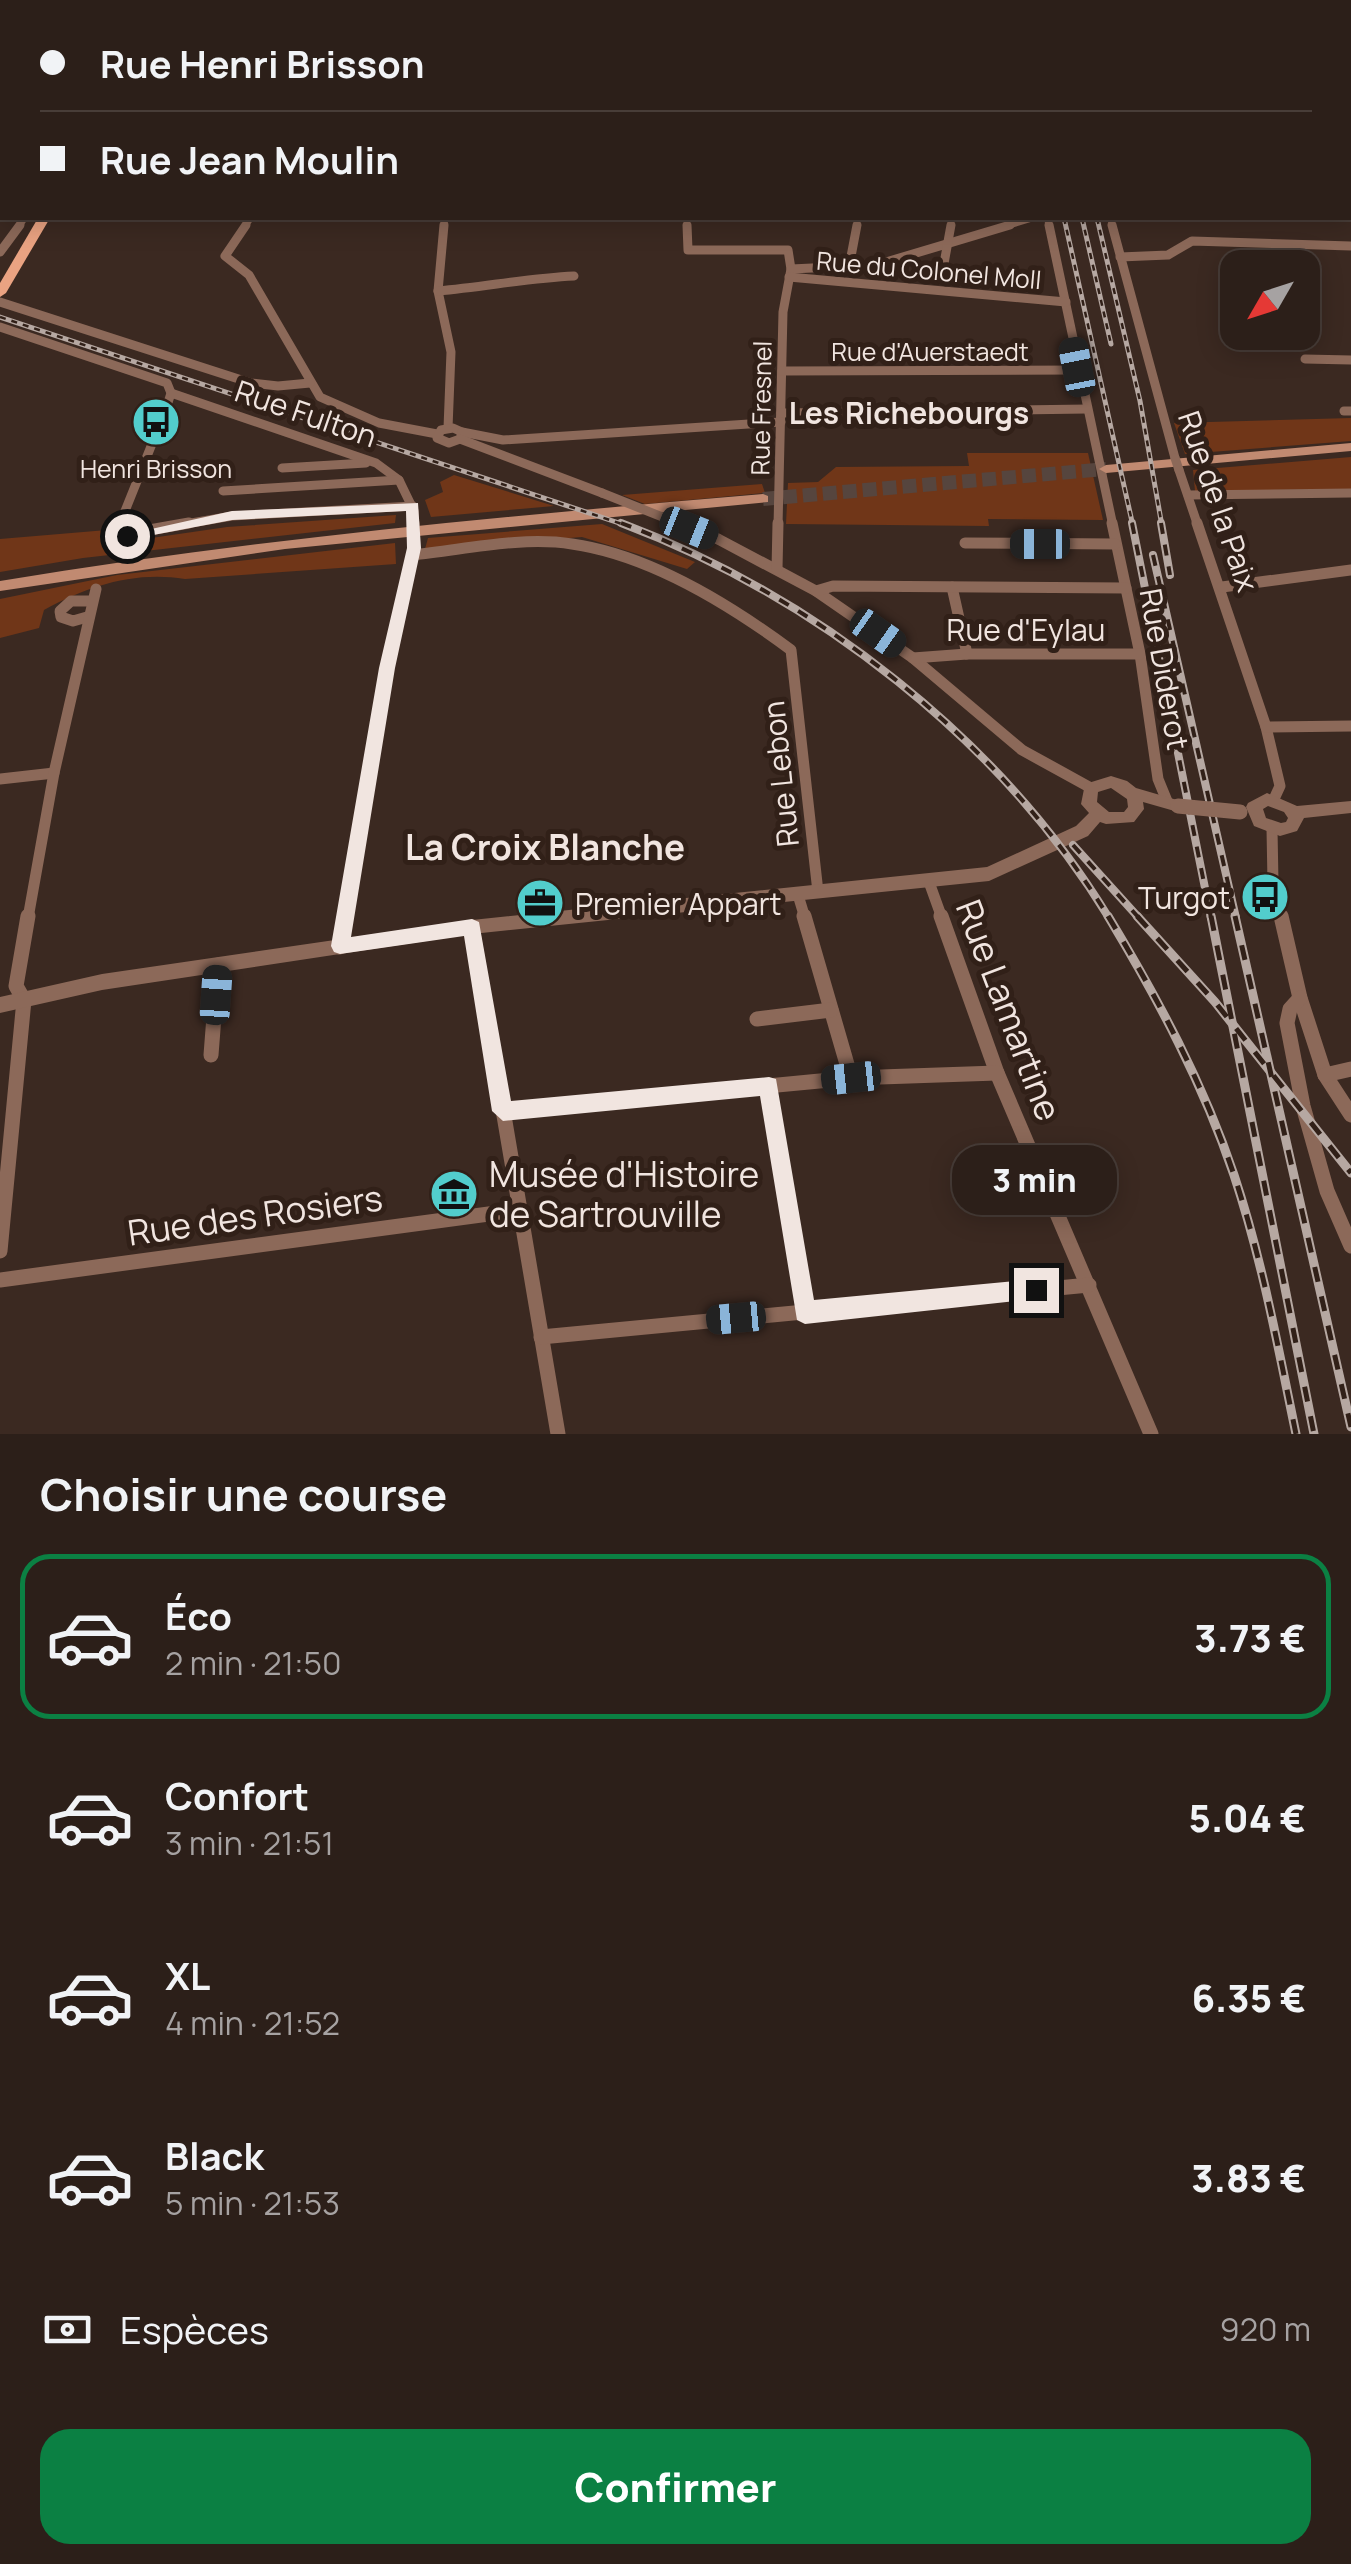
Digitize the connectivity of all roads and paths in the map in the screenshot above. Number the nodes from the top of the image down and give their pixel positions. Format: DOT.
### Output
graph roads {
  1 [pos="24,220"];
  2 [pos="35,220"];
  3 [pos="43,220"];
  4 [pos="250,220"];
  5 [pos="446,220"];
  6 [pos="687,220"];
  7 [pos="858,220"];
  8 [pos="952,220"];
  9 [pos="1027,220"];
  10 [pos="1047,220"];
  11 [pos="1111,220"];
  12 [pos="948,242"];
  13 [pos="1351,246"];
  14 [pos="0,252"];
  15 [pos="1120,257"];
  16 [pos="849,266"];
  17 [pos="943,269"];
  18 [pos="790,273"];
  19 [pos="574,276"];
  20 [pos="0,280"];
  21 [pos="438,291"];
  22 [pos="0,293"];
  23 [pos="0,302"];
  24 [pos="1066,302"];
  25 [pos="0,326"];
  26 [pos="1305,359"];
  27 [pos="1351,360"];
  28 [pos="1078,370"];
  29 [pos="782,371"];
  30 [pos="310,383"];
  31 [pos="171,393"];
  32 [pos="1087,409"];
  33 [pos="781,418"];
  34 [pos="448,428"];
  35 [pos="437,434"];
  36 [pos="461,436"];
  37 [pos="495,446"];
  38 [pos="1351,447"];
  39 [pos="376,463"];
  40 [pos="282,468"];
  41 [pos="1106,469"];
  42 [pos="399,480"];
  43 [pos="224,491"];
  44 [pos="1351,493"];
  45 [pos="1188,494"];
  46 [pos="762,499"];
  47 [pos="413,506"];
  48 [pos="965,543"];
  49 [pos="1116,544"];
  50 [pos="413,552"];
  51 [pos="777,569"];
  52 [pos="1351,570"];
  53 [pos="0,586"];
  54 [pos="952,587"];
  55 [pos="1222,587"];
  56 [pos="1126,588"];
  57 [pos="816,591"];
  58 [pos="87,617"];
  59 [pos="967,654"];
  60 [pos="1140,654"];
  61 [pos="912,658"];
  62 [pos="1351,726"];
  63 [pos="1266,727"];
  64 [pos="54,773"];
  65 [pos="0,779"];
  66 [pos="1091,788"];
  67 [pos="1274,799"];
  68 [pos="1134,801"];
  69 [pos="1173,805"];
  70 [pos="1351,807"];
  71 [pos="1247,812"];
  72 [pos="1294,813"];
  73 [pos="1098,814"];
  74 [pos="1272,828"];
  75 [pos="929,882"];
  76 [pos="818,892"];
  77 [pos="798,895"];
  78 [pos="472,927"];
  79 [pos="340,946"];
  80 [pos="218,965"];
  81 [pos="1300,998"];
  82 [pos="24,1000"];
  83 [pos="0,1005"];
  84 [pos="831,1010"];
  85 [pos="757,1019"];
  86 [pos="211,1056"];
  87 [pos="1351,1069"];
  88 [pos="997,1073"];
  89 [pos="1325,1075"];
  90 [pos="851,1078"];
  91 [pos="769,1086"];
  92 [pos="503,1111"];
  93 [pos="1351,1115"];
  94 [pos="518,1210"];
  95 [pos="1351,1246"];
  96 [pos="0,1251"];
  97 [pos="0,1280"];
  98 [pos="1089,1285"];
  99 [pos="805,1312"];
  100 [pos="541,1337"];
  101 [pos="558,1434"];
  102 [pos="1151,1434"];
  1 -- 14 [label="street"];
  2 -- 20 [label="main road"];
  3 -- 22 [label="main road"];
  4 -- 30 [label="street"];
  5 -- 21 [label="street"];
  6 -- 18 [label="street, Rue Fresnel"];
  7 -- 16 [label="street"];
  8 -- 12 [label="street"];
  9 -- 12 [label="street"];
  10 -- 24 [label="street, Rue Diderot"];
  11 -- 15 [label="street, Rue de la Paix"];
  12 -- 16 [label="street"];
  12 -- 17 [label="street"];
  13 -- 15 [label="street"];
  15 -- 45 [label="street, Rue de la Paix, bridge"];
  16 -- 18 [label="street"];
  18 -- 24 [label="street, Rue du Colonel Moll"];
  18 -- 29 [label="street, Rue Fresnel"];
  19 -- 21 [label="street"];
  21 -- 34 [label="street"];
  23 -- 30 [label="street"];
  24 -- 28 [label="street, Rue Diderot"];
  25 -- 31 [label="street"];
  26 -- 27 [label="street"];
  28 -- 29 [label="street, Rue d'Auerstaedt"];
  28 -- 32 [label="street, Rue Diderot"];
  29 -- 33 [label="street, Rue Fresnel"];
  30 -- 35 [label="street"];
  31 -- 39 [label="street, Rue Fulton"];
  31 -- 47 [label="street"];
  32 -- 33 [label="street"];
  32 -- 49 [label="street, Rue Diderot"];
  33 -- 37 [label="street"];
  33 -- 51 [label="street, Rue Fresnel"];
  34 -- 35 [label="street"];
  34 -- 36 [label="street"];
  35 -- 36 [label="street"];
  36 -- 37 [label="street"];
  37 -- 51 [label="street, bridge"];
  38 -- 41 [label="main road"];
  39 -- 40 [label="street"];
  39 -- 42 [label="street, Rue Fulton"];
  42 -- 43 [label="street"];
  42 -- 47 [label="street, Rue Fulton"];
  44 -- 45 [label="street"];
  45 -- 55 [label="street, Rue de la Paix"];
  46 -- 53 [label="main road"];
  47 -- 50 [label="street, bridge"];
  48 -- 49 [label="street"];
  49 -- 56 [label="street, Rue Diderot"];
  50 -- 76 [label="street, Rue Lebon"];
  50 -- 79 [label="street"];
  51 -- 57 [label="street"];
  52 -- 55 [label="street"];
  54 -- 56 [label="street"];
  54 -- 57 [label="street"];
  54 -- 59 [label="street"];
  55 -- 63 [label="street, Rue de la Paix"];
  56 -- 60 [label="street, Rue Diderot"];
  57 -- 61 [label="street"];
  58 -- 58 [label="street"];
  58 -- 64 [label="street"];
  59 -- 60 [label="street, Rue d'Eylau"];
  59 -- 61 [label="street, Rue d'Eylau"];
  60 -- 69 [label="street, Rue Diderot"];
  61 -- 66 [label="street"];
  62 -- 63 [label="street"];
  63 -- 67 [label="street, Rue de la Paix"];
  64 -- 65 [label="street"];
  64 -- 82 [label="street"];
  66 -- 68 [label="street"];
  66 -- 73 [label="street"];
  67 -- 71 [label="street"];
  67 -- 72 [label="street"];
  68 -- 69 [label="street"];
  68 -- 73 [label="street"];
  69 -- 71 [label="street, bridge"];
  70 -- 72 [label="street"];
  71 -- 74 [label="street"];
  72 -- 74 [label="street"];
  73 -- 75 [label="street"];
  74 -- 81 [label="street"];
  75 -- 76 [label="street"];
  75 -- 88 [label="street, Rue Lamartine"];
  76 -- 77 [label="street"];
  77 -- 78 [label="street"];
  77 -- 84 [label="street"];
  78 -- 79 [label="street"];
  78 -- 92 [label="street"];
  79 -- 80 [label="street"];
  80 -- 82 [label="street"];
  80 -- 86 [label="street"];
  81 -- 89 [label="street"];
  81 -- 95 [label="street"];
  82 -- 83 [label="street"];
  82 -- 96 [label="street"];
  84 -- 85 [label="street"];
  84 -- 90 [label="street"];
  87 -- 89 [label="street"];
  88 -- 90 [label="street"];
  88 -- 98 [label="street, Rue Lamartine"];
  89 -- 93 [label="street"];
  90 -- 91 [label="street"];
  91 -- 92 [label="street"];
  91 -- 99 [label="street"];
  92 -- 94 [label="street"];
  94 -- 97 [label="street, Rue des Rosiers"];
  94 -- 100 [label="street"];
  98 -- 99 [label="street"];
  98 -- 102 [label="street, Rue Lamartine"];
  99 -- 100 [label="street"];
  100 -- 101 [label="street"];
}
